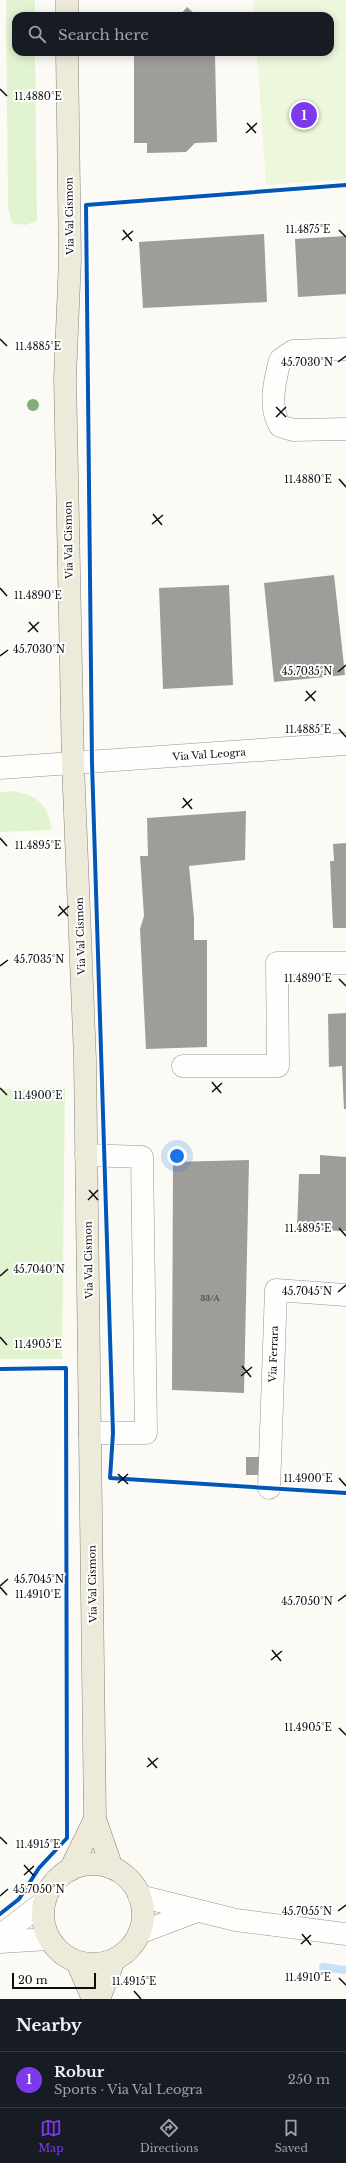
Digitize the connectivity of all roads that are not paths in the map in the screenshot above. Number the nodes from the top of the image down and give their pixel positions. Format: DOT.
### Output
graph roads {
  1 [pos="67,0"];
  2 [pos="67,12"];
  3 [pos="67,56"];
  4 [pos="346,349"];
  5 [pos="346,429"];
  6 [pos="346,744"];
  7 [pos="73,764"];
  8 [pos="0,768"];
  9 [pos="346,963"];
  10 [pos="183,1066"];
  11 [pos="86,1156"];
  12 [pos="346,1295"];
  13 [pos="90,1433"];
  14 [pos="268,1488"];
  15 [pos="95,1820"];
  16 [pos="112,1868"];
  17 [pos="70,1870"];
  18 [pos="140,1896"];
  19 [pos="44,1902"];
  20 [pos="197,1911"];
  21 [pos="139,1933"];
  22 [pos="346,1934"];
  23 [pos="0,1936"];
  24 [pos="49,1939"];
  25 [pos="0,1942"];
  26 [pos="114,1960"];
  27 [pos="77,1962"];
  28 [pos="93,1999"];
  29 [pos="99,1999"];
  1 -- 2 [label="main road"];
  3 -- 7 [label="main road, Via Val Cismon"];
  4 -- 5 [label="street"];
  6 -- 7 [label="street, Via Val Leogra"];
  7 -- 8 [label="street, Via Val Leogra"];
  7 -- 11 [label="main road, Via Val Cismon"];
  9 -- 10 [label="street"];
  11 -- 13 [label="main road, Via Val Cismon"];
  11 -- 13 [label="street"];
  12 -- 14 [label="street, Via Ferrara"];
  13 -- 15 [label="main road, Via Val Cismon"];
  15 -- 16 [label="main road, Via Val Cismon"];
  15 -- 17 [label="main road, Via Val Cismon"];
  16 -- 17 [label="main road, Via Val Cismon"];
  16 -- 18 [label="main road, Via Val Cismon"];
  17 -- 19 [label="main road, Via Val Cismon"];
  18 -- 20 [label="street"];
  18 -- 21 [label="main road"];
  19 -- 23 [label="street"];
  19 -- 24 [label="main road, Via Val Cismon"];
  20 -- 21 [label="street"];
  20 -- 22 [label="street"];
  21 -- 26 [label="main road"];
  24 -- 25 [label="street"];
  24 -- 27 [label="main road, Via Val Cismon"];
  26 -- 27 [label="main road"];
  26 -- 29 [label="main road"];
  27 -- 28 [label="main road"];
}
